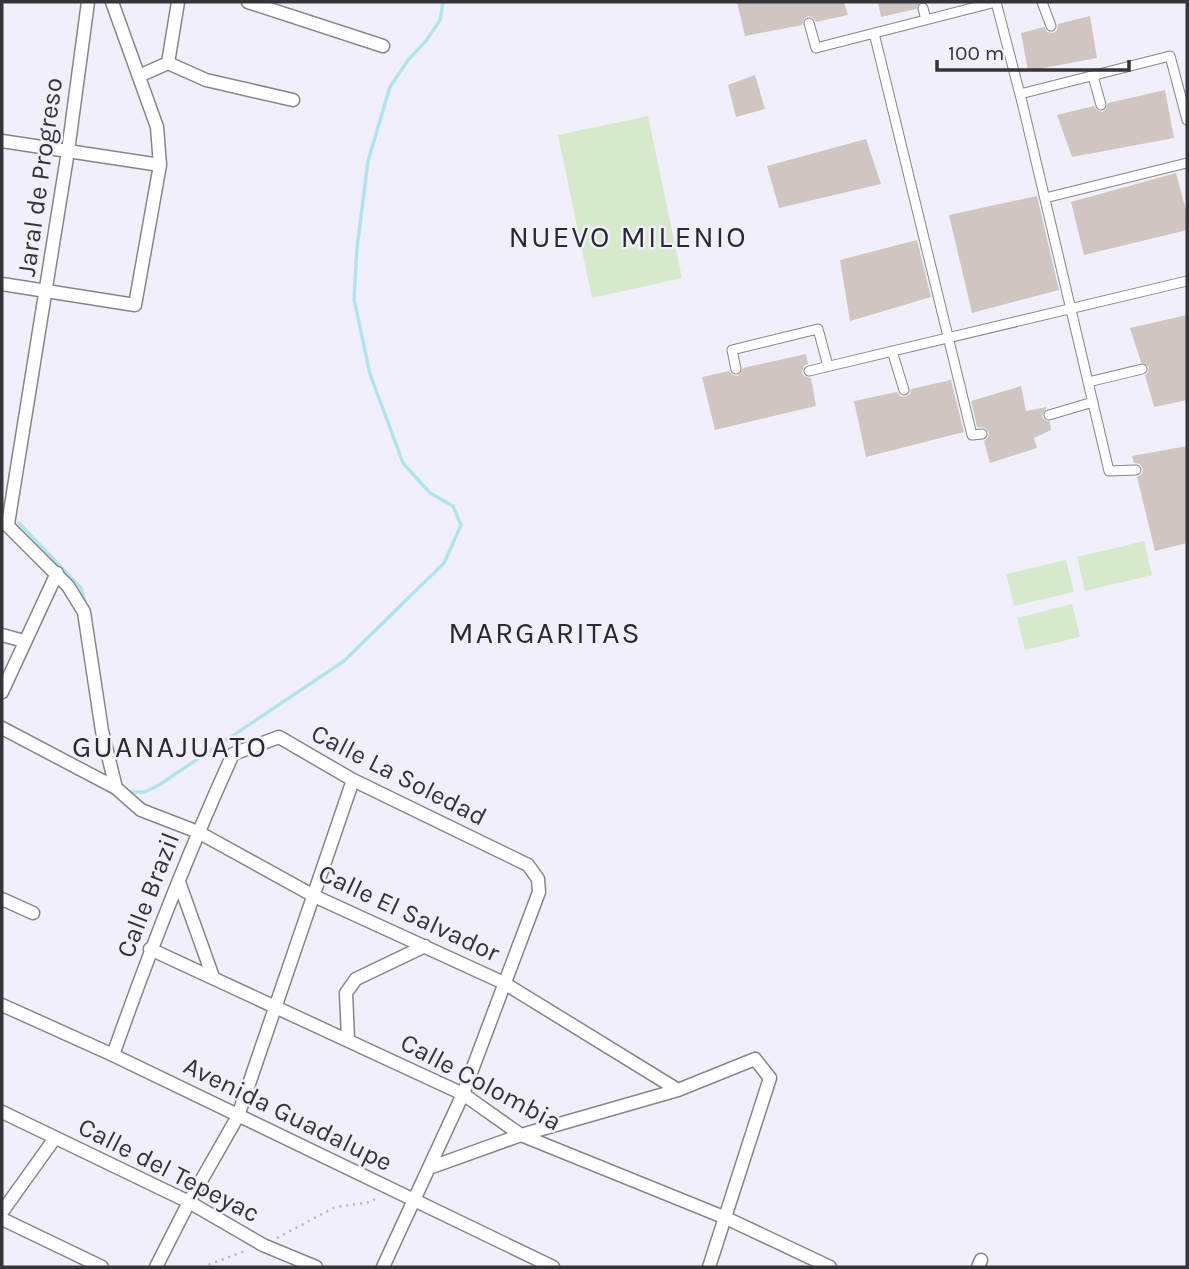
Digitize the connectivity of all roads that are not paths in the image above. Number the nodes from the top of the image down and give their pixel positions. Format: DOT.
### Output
graph roads {
  1 [pos="88,2"];
  2 [pos="112,2"];
  3 [pos="178,2"];
  4 [pos="248,2"];
  5 [pos="1042,2"];
  6 [pos="923,8"];
  7 [pos="926,20"];
  8 [pos="809,23"];
  9 [pos="1051,26"];
  10 [pos="874,33"];
  11 [pos="383,46"];
  12 [pos="168,63"];
  13 [pos="139,76"];
  14 [pos="1093,76"];
  15 [pos="1020,94"];
  16 [pos="293,100"];
  17 [pos="1101,105"];
  18 [pos="1187,120"];
  19 [pos="2,141"];
  20 [pos="68,151"];
  21 [pos="1187,163"];
  22 [pos="159,165"];
  23 [pos="1045,198"];
  24 [pos="1187,281"];
  25 [pos="2,284"];
  26 [pos="46,292"];
  27 [pos="1071,309"];
  28 [pos="948,338"];
  29 [pos="892,351"];
  30 [pos="828,366"];
  31 [pos="736,369"];
  32 [pos="1142,369"];
  33 [pos="809,371"];
  34 [pos="1088,382"];
  35 [pos="904,390"];
  36 [pos="1093,402"];
  37 [pos="1049,415"];
  38 [pos="982,433"];
  39 [pos="1136,470"];
  40 [pos="4,525"];
  41 [pos="57,573"];
  42 [pos="2,635"];
  43 [pos="24,641"];
  44 [pos="2,692"];
  45 [pos="2,728"];
  46 [pos="233,754"];
  47 [pos="354,780"];
  48 [pos="116,788"];
  49 [pos="198,832"];
  50 [pos="179,882"];
  51 [pos="314,896"];
  52 [pos="2,899"];
  53 [pos="33,913"];
  54 [pos="425,946"];
  55 [pos="150,949"];
  56 [pos="213,977"];
  57 [pos="504,983"];
  58 [pos="2,1005"];
  59 [pos="276,1006"];
  60 [pos="348,1039"];
  61 [pos="113,1055"];
  62 [pos="678,1090"];
  63 [pos="463,1094"];
  64 [pos="2,1112"];
  65 [pos="238,1116"];
  66 [pos="521,1135"];
  67 [pos="55,1138"];
  68 [pos="429,1168"];
  69 [pos="414,1200"];
  70 [pos="189,1202"];
  71 [pos="2,1212"];
  72 [pos="726,1218"];
  73 [pos="2,1219"];
  74 [pos="102,1267"];
  75 [pos="156,1267"];
  76 [pos="316,1267"];
  77 [pos="383,1267"];
  78 [pos="553,1267"];
  79 [pos="709,1267"];
  80 [pos="830,1267"];
  1 -- 20 [label="street, Jaral de Progreso"];
  2 -- 13 [label="street"];
  3 -- 12 [label="street"];
  4 -- 11 [label="street"];
  5 -- 9 [label="street"];
  6 -- 7 [label="street"];
  7 -- 10 [label="street"];
  7 -- 15 [label="street"];
  8 -- 10 [label="street"];
  10 -- 28 [label="street"];
  12 -- 13 [label="street"];
  12 -- 16 [label="street"];
  13 -- 22 [label="street"];
  14 -- 15 [label="street"];
  14 -- 17 [label="street"];
  14 -- 18 [label="street"];
  15 -- 23 [label="street"];
  19 -- 20 [label="street"];
  20 -- 22 [label="street"];
  20 -- 26 [label="street, Jaral de Progreso"];
  21 -- 23 [label="street"];
  22 -- 26 [label="street"];
  23 -- 27 [label="street"];
  24 -- 27 [label="street"];
  25 -- 26 [label="street"];
  26 -- 40 [label="street, Jaral de Progreso"];
  27 -- 28 [label="street"];
  27 -- 34 [label="street"];
  28 -- 29 [label="street"];
  28 -- 38 [label="street"];
  29 -- 30 [label="street"];
  29 -- 35 [label="street"];
  30 -- 31 [label="street"];
  30 -- 33 [label="street"];
  32 -- 34 [label="street"];
  34 -- 36 [label="street"];
  36 -- 37 [label="street"];
  36 -- 39 [label="street"];
  40 -- 41 [label="street"];
  41 -- 43 [label="street"];
  41 -- 48 [label="street"];
  42 -- 43 [label="street"];
  43 -- 44 [label="street"];
  45 -- 48 [label="street, Calle El Salvador"];
  46 -- 47 [label="street, Calle La Soledad"];
  46 -- 49 [label="street, Calle Brazil"];
  47 -- 51 [label="street"];
  47 -- 57 [label="street, Calle La Soledad"];
  48 -- 49 [label="street, Calle El Salvador"];
  49 -- 50 [label="street, Calle Brazil"];
  49 -- 51 [label="street, Calle El Salvador"];
  50 -- 55 [label="street, Calle Brazil"];
  50 -- 56 [label="street"];
  51 -- 54 [label="street, Calle El Salvador"];
  51 -- 59 [label="street"];
  52 -- 53 [label="street"];
  54 -- 57 [label="street, Calle El Salvador"];
  54 -- 60 [label="street"];
  55 -- 56 [label="street, Calle Colombia"];
  55 -- 61 [label="street, Calle Brazil"];
  56 -- 59 [label="street, Calle Colombia"];
  57 -- 62 [label="street, Calle El Salvador"];
  57 -- 63 [label="street"];
  58 -- 61 [label="street, Avenida Guadalupe"];
  59 -- 60 [label="street, Calle Colombia"];
  59 -- 65 [label="street"];
  60 -- 63 [label="street, Calle Colombia"];
  61 -- 65 [label="street, Avenida Guadalupe"];
  62 -- 66 [label="street"];
  62 -- 72 [label="street"];
  63 -- 66 [label="street, Calle Colombia"];
  63 -- 68 [label="street"];
  64 -- 67 [label="street, Calle del Tepeyac"];
  65 -- 69 [label="street, Avenida Guadalupe"];
  65 -- 70 [label="street"];
  66 -- 68 [label="street"];
  66 -- 72 [label="street, Calle Colombia"];
  67 -- 70 [label="street, Calle del Tepeyac"];
  67 -- 71 [label="street"];
  68 -- 69 [label="street"];
  69 -- 77 [label="street"];
  69 -- 78 [label="street, Avenida Guadalupe"];
  70 -- 75 [label="street"];
  70 -- 76 [label="street, Calle del Tepeyac"];
  72 -- 79 [label="street"];
  72 -- 80 [label="street, Calle Colombia"];
  73 -- 74 [label="street"];
}
